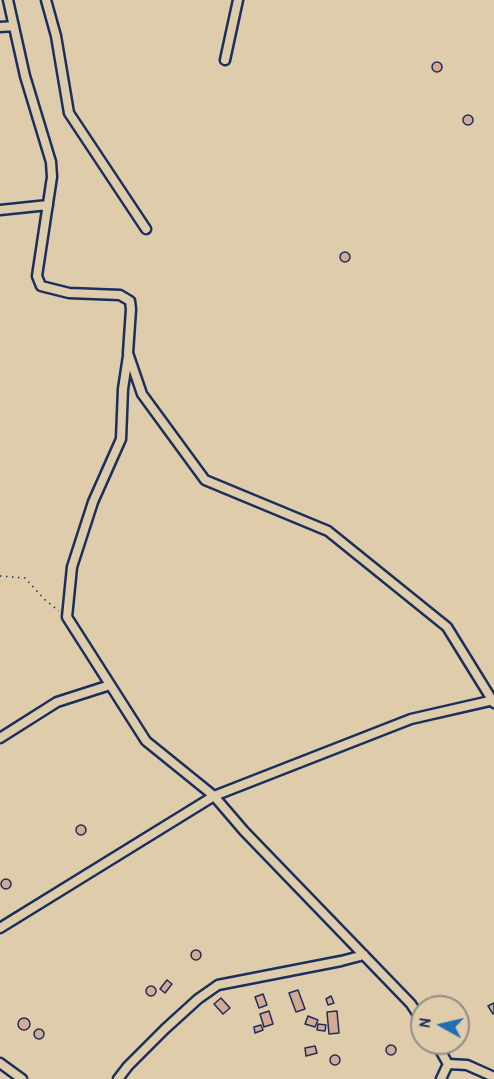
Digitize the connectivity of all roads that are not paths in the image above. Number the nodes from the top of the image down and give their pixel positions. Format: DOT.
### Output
graph roads {
  1 [pos="8,0"];
  2 [pos="46,0"];
  3 [pos="238,0"];
  4 [pos="14,26"];
  5 [pos="0,27"];
  6 [pos="225,60"];
  7 [pos="48,205"];
  8 [pos="0,210"];
  9 [pos="146,229"];
  10 [pos="128,353"];
  11 [pos="110,685"];
  12 [pos="494,701"];
  13 [pos="0,738"];
  14 [pos="214,796"];
  15 [pos="0,928"];
  16 [pos="364,955"];
  17 [pos="410,1003"];
  18 [pos="443,1055"];
  19 [pos="0,1063"];
  20 [pos="448,1064"];
  21 [pos="494,1077"];
  22 [pos="22,1079"];
  23 [pos="118,1079"];
  24 [pos="441,1079"];
  1 -- 4 [label="street"];
  2 -- 9 [label="street"];
  3 -- 6 [label="street"];
  4 -- 5 [label="street"];
  4 -- 7 [label="street"];
  7 -- 8 [label="street"];
  7 -- 10 [label="street"];
  10 -- 11 [label="street"];
  10 -- 12 [label="street"];
  11 -- 13 [label="street"];
  11 -- 14 [label="street"];
  12 -- 14 [label="street"];
  14 -- 15 [label="street"];
  14 -- 16 [label="street"];
  16 -- 17 [label="street"];
  16 -- 23 [label="street"];
  18 -- 20 [label="street"];
  19 -- 22 [label="street"];
  20 -- 21 [label="street"];
  20 -- 24 [label="street"];
}
